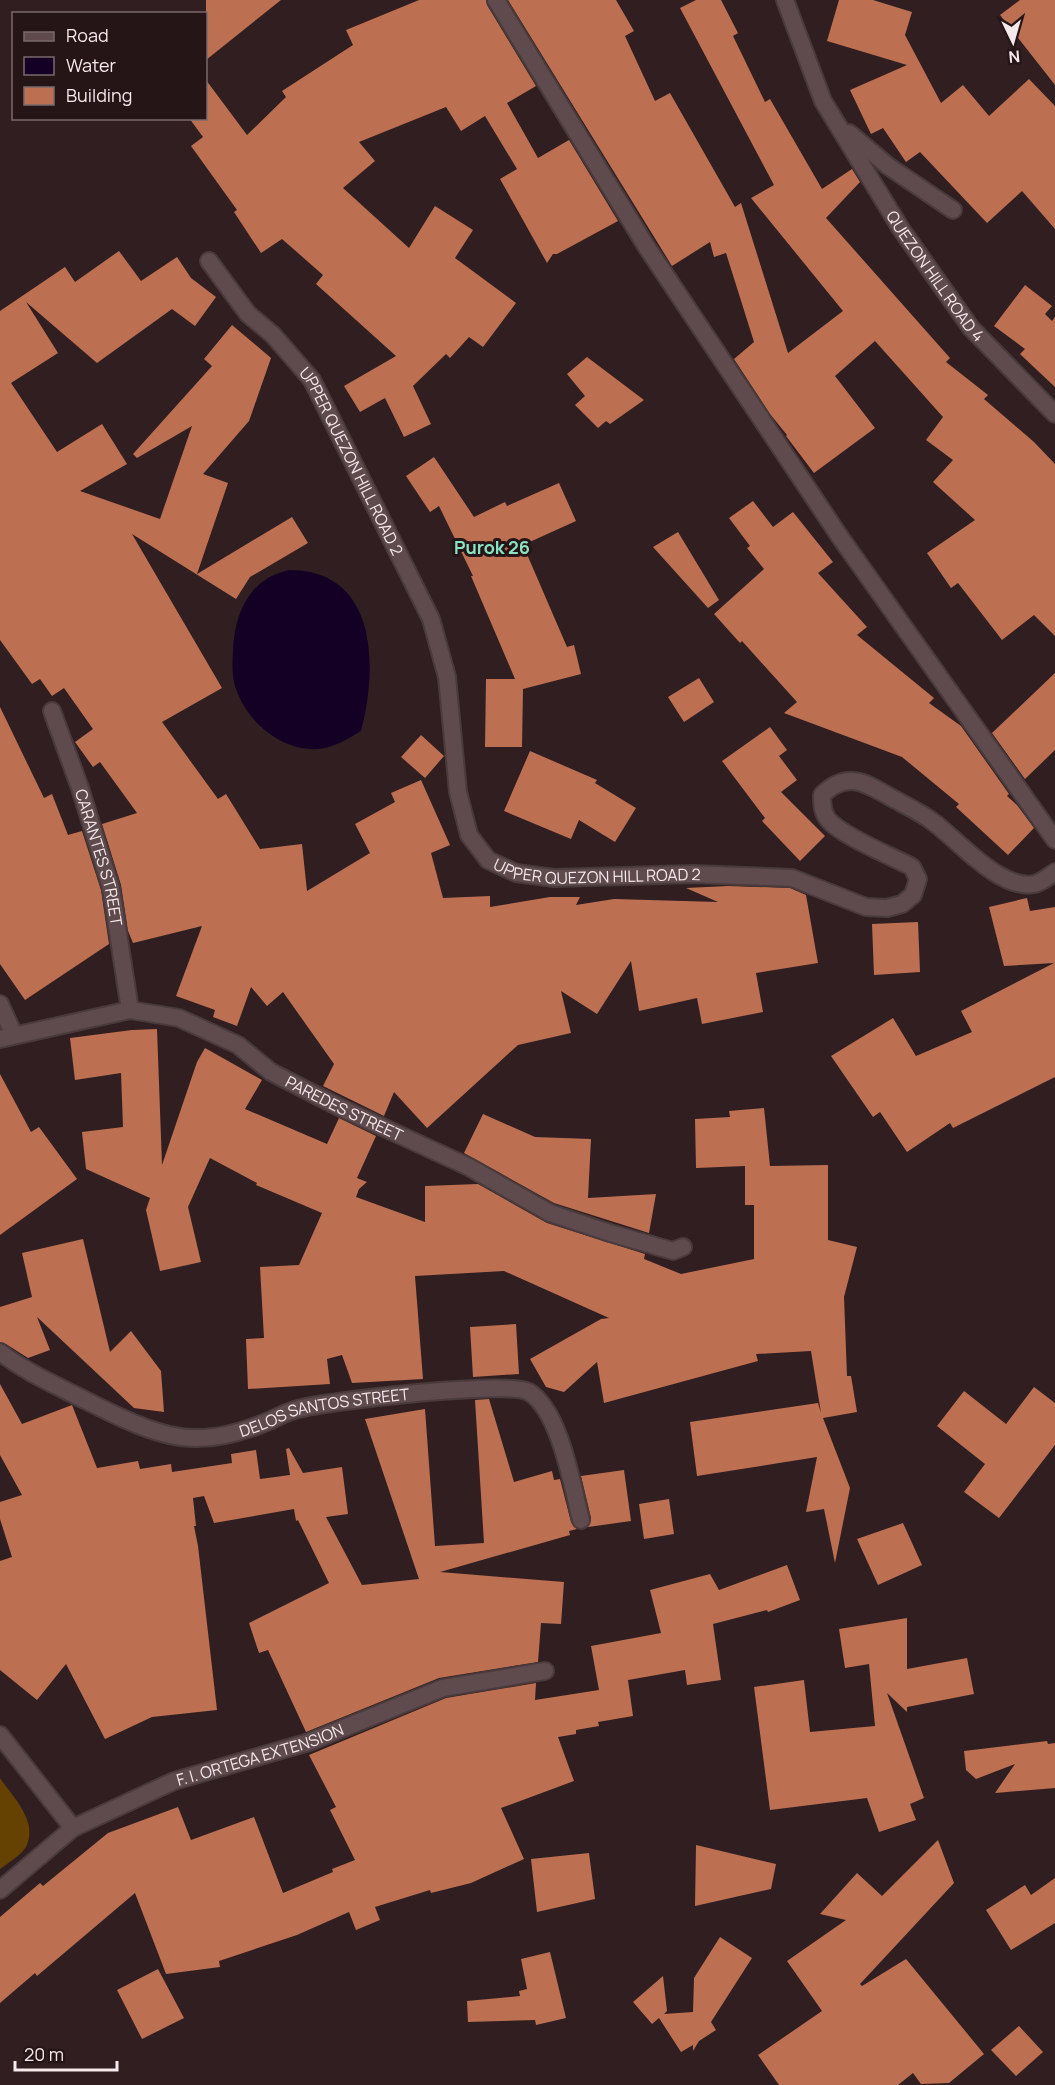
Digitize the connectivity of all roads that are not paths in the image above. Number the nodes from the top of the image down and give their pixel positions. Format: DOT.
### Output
graph roads {
  1 [pos="496,0"];
  2 [pos="785,0"];
  3 [pos="836,123"];
  4 [pos="953,210"];
  5 [pos="209,261"];
  6 [pos="1055,414"];
  7 [pos="52,711"];
  8 [pos="1055,840"];
  9 [pos="1055,872"];
  10 [pos="0,1004"];
  11 [pos="130,1010"];
  12 [pos="7,1037"];
  13 [pos="683,1247"];
  14 [pos="0,1352"];
  15 [pos="581,1520"];
  16 [pos="545,1671"];
  17 [pos="0,1735"];
  18 [pos="73,1828"];
  19 [pos="0,1890"];
  1 -- 8 [label="street"];
  2 -- 3 [label="street, QUEZON HILL ROAD 4"];
  3 -- 4 [label="street, QUEZON HILL ROAD 4"];
  3 -- 6 [label="street, QUEZON HILL ROAD 4"];
  5 -- 9 [label="street, UPPER QUEZON HILL ROAD 2"];
  7 -- 11 [label="street, CARANTES STREET"];
  10 -- 12 [label="street"];
  11 -- 12 [label="street, PAREDES STREET"];
  11 -- 13 [label="street, PAREDES STREET"];
  14 -- 15 [label="street, DELOS SANTOS STREET"];
  16 -- 18 [label="street, F. I. ORTEGA EXTENSION"];
  17 -- 18 [label="street"];
  18 -- 19 [label="street, F. I. ORTEGA EXTENSION"];
}
